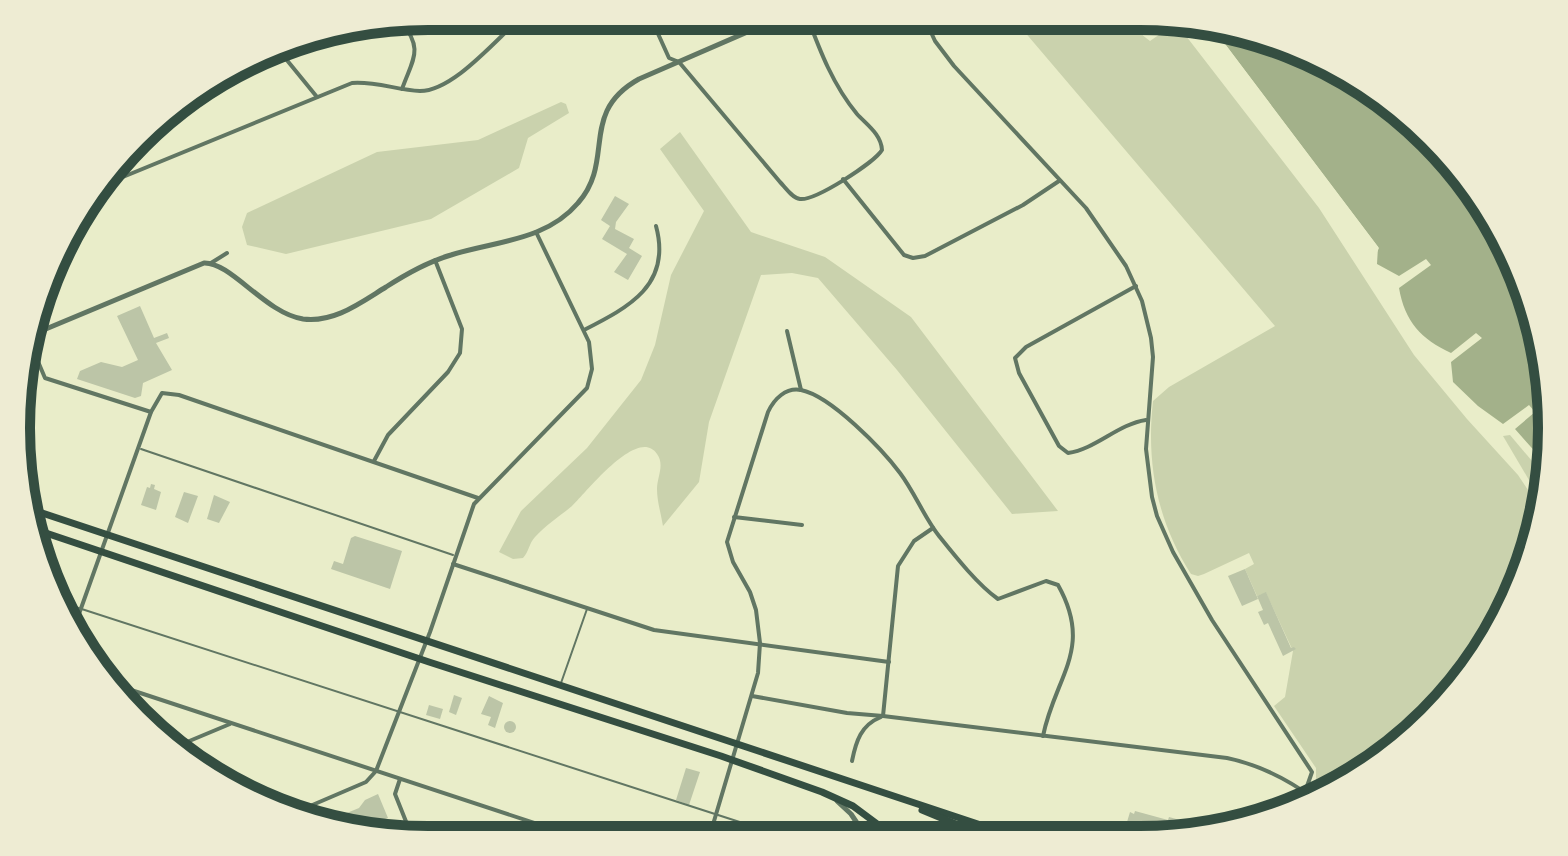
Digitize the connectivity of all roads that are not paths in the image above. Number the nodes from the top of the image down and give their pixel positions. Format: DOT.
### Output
graph roads {
  1 [pos="507,30"];
  2 [pos="656,30"];
  3 [pos="752,30"];
  4 [pos="813,30"];
  5 [pos="930,30"];
  6 [pos="408,31"];
  7 [pos="284,57"];
  8 [pos="679,62"];
  9 [pos="402,89"];
  10 [pos="317,97"];
  11 [pos="118,179"];
  12 [pos="843,179"];
  13 [pos="1059,181"];
  14 [pos="656,226"];
  15 [pos="536,232"];
  16 [pos="227,253"];
  17 [pos="435,260"];
  18 [pos="211,263"];
  19 [pos="1136,286"];
  20 [pos="584,330"];
  21 [pos="43,331"];
  22 [pos="787,331"];
  23 [pos="37,357"];
  24 [pos="801,390"];
  25 [pos="151,412"];
  26 [pos="1146,420"];
  27 [pos="140,449"];
  28 [pos="374,461"];
  29 [pos="478,498"];
  30 [pos="39,512"];
  31 [pos="734,517"];
  32 [pos="802,525"];
  33 [pos="933,528"];
  34 [pos="44,533"];
  35 [pos="108,535"];
  36 [pos="100,552"];
  37 [pos="456,556"];
  38 [pos="453,564"];
  39 [pos="72,606"];
  40 [pos="587,608"];
  41 [pos="80,609"];
  42 [pos="78,617"];
  43 [pos="425,642"];
  44 [pos="760,643"];
  45 [pos="419,658"];
  46 [pos="889,662"];
  47 [pos="561,685"];
  48 [pos="128,689"];
  49 [pos="752,696"];
  50 [pos="400,712"];
  51 [pos="883,716"];
  52 [pos="232,723"];
  53 [pos="1043,736"];
  54 [pos="185,743"];
  55 [pos="736,744"];
  56 [pos="733,760"];
  57 [pos="852,761"];
  58 [pos="376,771"];
  59 [pos="400,779"];
  60 [pos="1306,790"];
  61 [pos="1303,791"];
  62 [pos="835,798"];
  63 [pos="902,800"];
  64 [pos="307,807"];
  65 [pos="717,815"];
  66 [pos="536,824"];
  67 [pos="407,825"];
  68 [pos="532,826"];
  69 [pos="542,826"];
  70 [pos="713,826"];
  71 [pos="751,826"];
  72 [pos="859,826"];
  73 [pos="880,826"];
  74 [pos="962,826"];
  75 [pos="983,826"];
  1 -- 9 [label="street"];
  2 -- 8 [label="street"];
  3 -- 8 [label="street"];
  4 -- 12 [label="street"];
  5 -- 13 [label="street"];
  6 -- 9 [label="street"];
  7 -- 10 [label="street"];
  8 -- 12 [label="street"];
  8 -- 15 [label="street"];
  9 -- 10 [label="street"];
  10 -- 11 [label="street"];
  12 -- 13 [label="street"];
  13 -- 19 [label="street"];
  14 -- 20 [label="street"];
  15 -- 17 [label="street"];
  15 -- 20 [label="street"];
  16 -- 18 [label="street"];
  17 -- 18 [label="street"];
  17 -- 28 [label="street"];
  18 -- 21 [label="street"];
  19 -- 26 [label="street"];
  19 -- 26 [label="street"];
  20 -- 29 [label="street"];
  22 -- 24 [label="street"];
  23 -- 25 [label="street"];
  24 -- 31 [label="street"];
  24 -- 33 [label="street"];
  25 -- 27 [label="street"];
  25 -- 28 [label="street"];
  26 -- 60 [label="street"];
  27 -- 35 [label="street"];
  27 -- 37 [label="lane"];
  28 -- 29 [label="street"];
  29 -- 37 [label="street"];
  30 -- 35 [label="main road"];
  31 -- 32 [label="street"];
  31 -- 44 [label="street"];
  33 -- 46 [label="street"];
  33 -- 53 [label="street"];
  34 -- 36 [label="main road"];
  35 -- 36 [label="street"];
  35 -- 43 [label="main road"];
  36 -- 41 [label="street"];
  36 -- 45 [label="main road"];
  37 -- 38 [label="street"];
  38 -- 40 [label="street"];
  38 -- 43 [label="street"];
  39 -- 41 [label="lane"];
  40 -- 44 [label="street"];
  40 -- 47 [label="lane"];
  41 -- 42 [label="street"];
  41 -- 50 [label="lane"];
  43 -- 45 [label="street"];
  43 -- 47 [label="main road"];
  44 -- 46 [label="street"];
  44 -- 49 [label="street"];
  45 -- 50 [label="street"];
  45 -- 56 [label="main road"];
  46 -- 51 [label="street"];
  47 -- 55 [label="main road"];
  48 -- 52 [label="street"];
  49 -- 51 [label="street"];
  49 -- 55 [label="street"];
  50 -- 58 [label="street"];
  50 -- 65 [label="lane"];
  51 -- 53 [label="street"];
  51 -- 57 [label="street"];
  52 -- 54 [label="street"];
  52 -- 58 [label="street"];
  53 -- 61 [label="street"];
  55 -- 56 [label="street"];
  55 -- 63 [label="main road"];
  56 -- 62 [label="main road"];
  56 -- 65 [label="street"];
  58 -- 59 [label="street"];
  58 -- 64 [label="street"];
  59 -- 66 [label="street"];
  59 -- 67 [label="street"];
  62 -- 72 [label="street"];
  62 -- 73 [label="main road"];
  63 -- 74 [label="main road"];
  63 -- 75 [label="main road"];
  65 -- 70 [label="street"];
  65 -- 71 [label="lane"];
  66 -- 68 [label="street"];
  66 -- 69 [label="street"];
}
